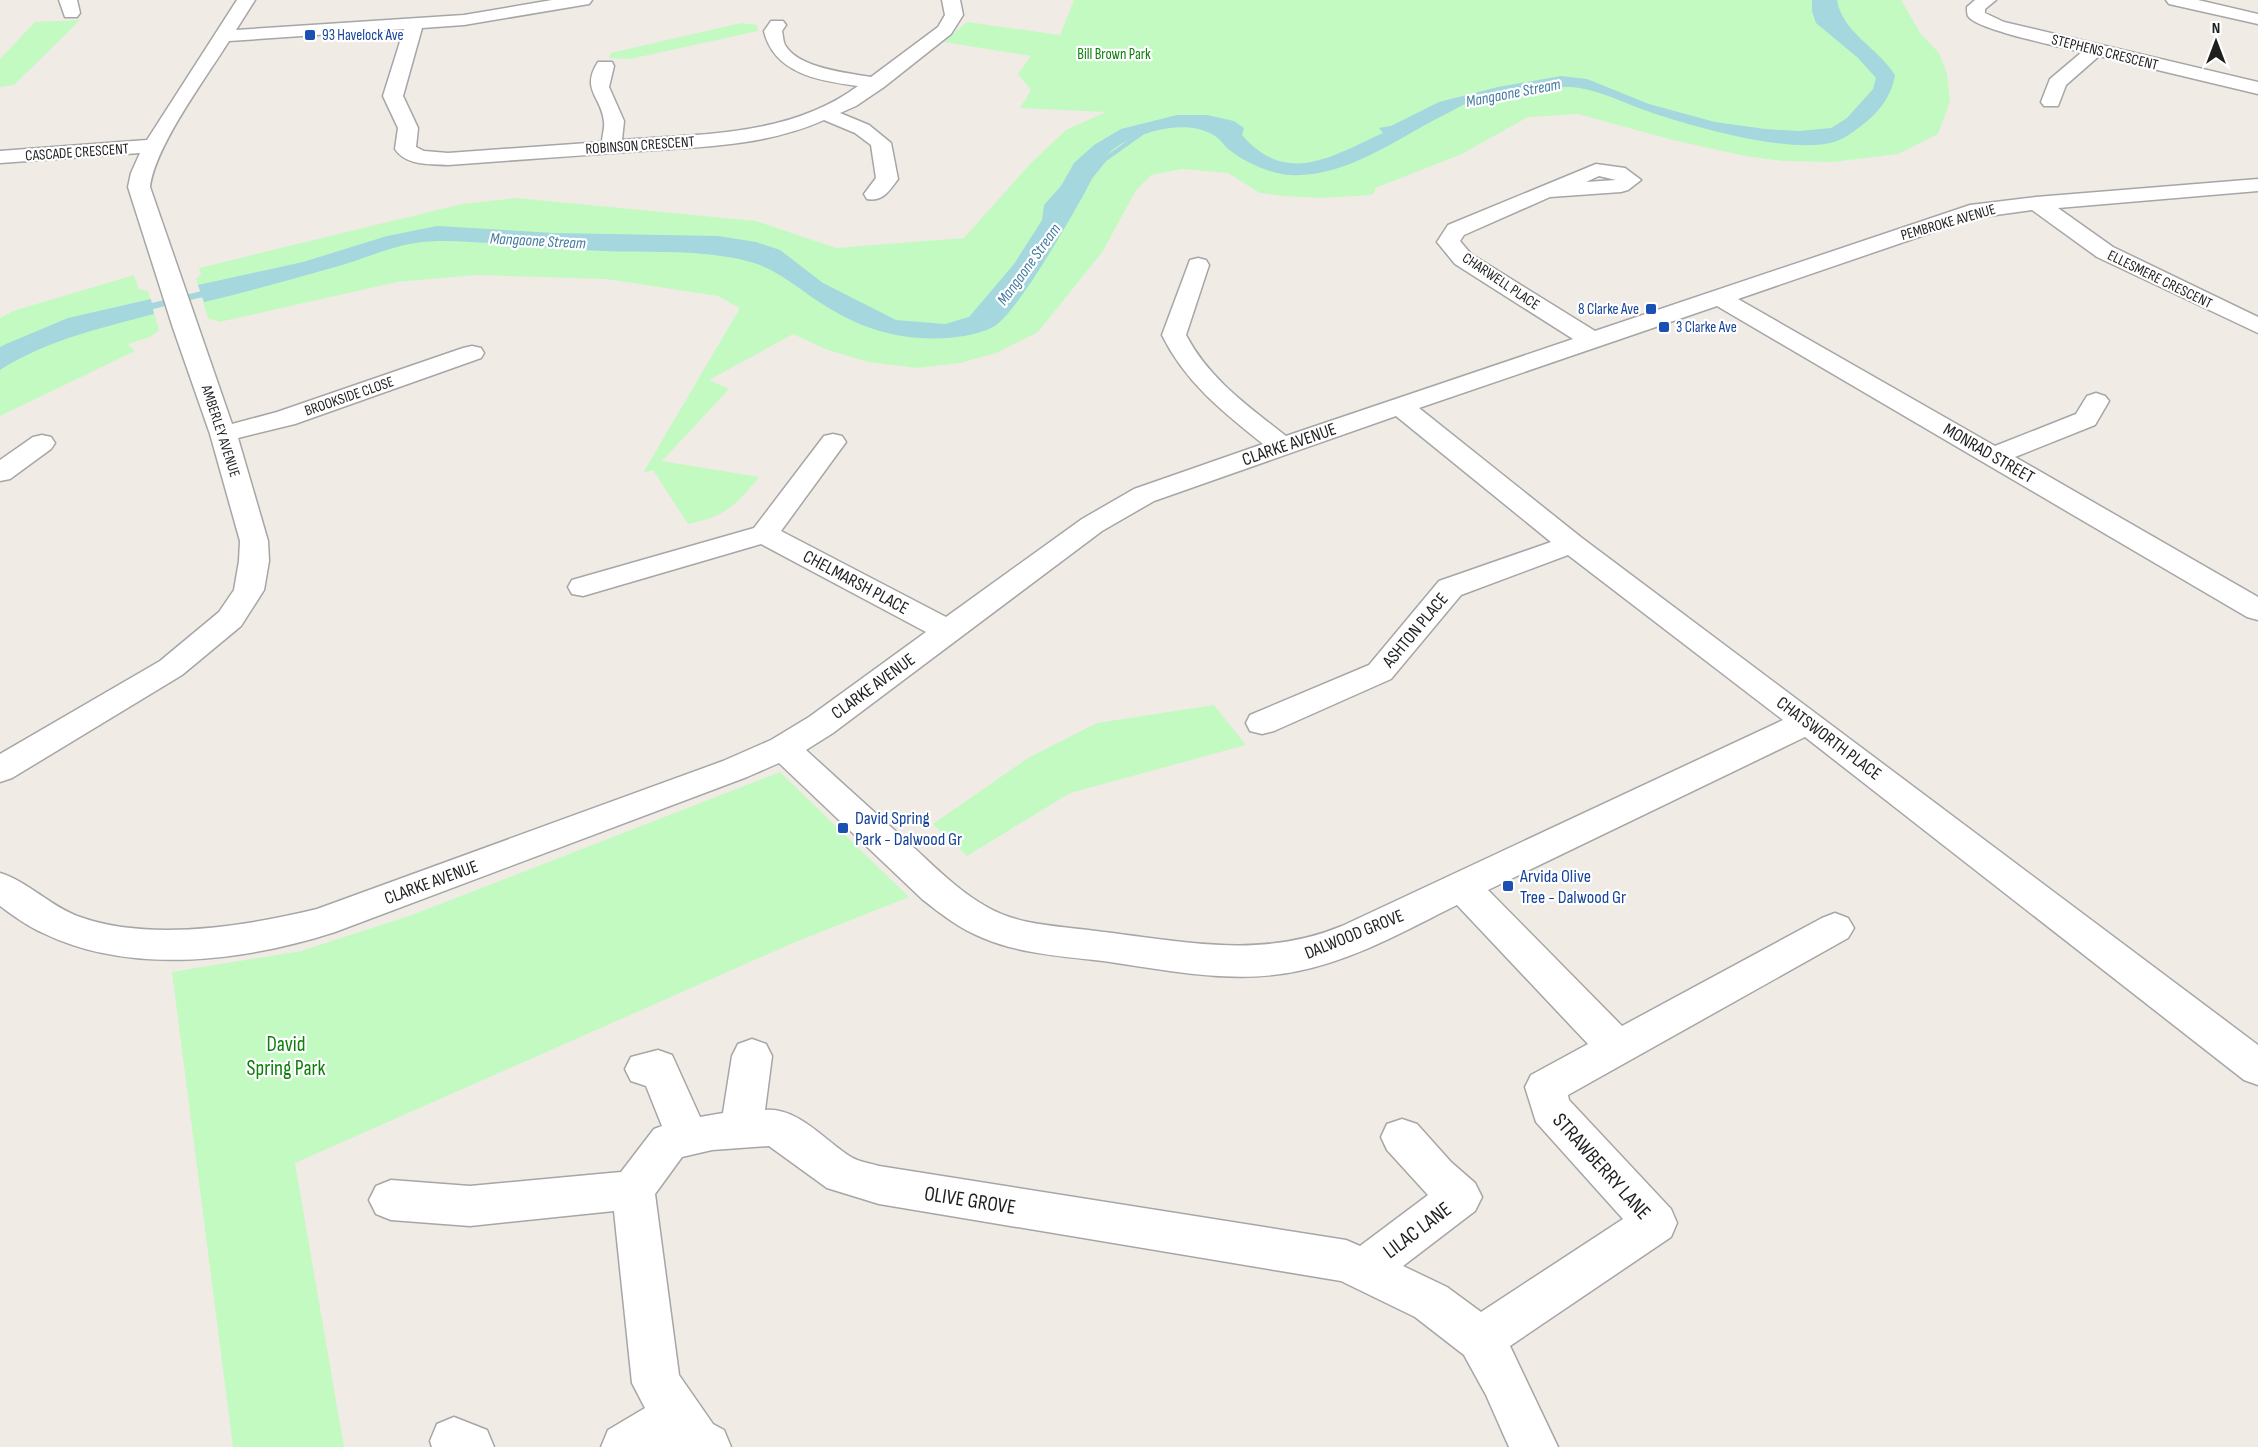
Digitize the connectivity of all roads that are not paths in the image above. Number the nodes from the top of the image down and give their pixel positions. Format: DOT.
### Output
graph roads {
  1 [pos="246,0"];
  2 [pos="583,0"];
  3 [pos="951,0"];
  4 [pos="1987,0"];
  5 [pos="2175,0"];
  6 [pos="544,4"];
  7 [pos="2258,19"];
  8 [pos="414,24"];
  9 [pos="777,25"];
  10 [pos="224,36"];
  11 [pos="2095,50"];
  12 [pos="605,66"];
  13 [pos="877,83"];
  14 [pos="2258,88"];
  15 [pos="2051,102"];
  16 [pos="825,114"];
  17 [pos="154,146"];
  18 [pos="611,147"];
  19 [pos="0,157"];
  20 [pos="2258,186"];
  21 [pos="1549,191"];
  22 [pos="875,194"];
  23 [pos="2036,203"];
  24 [pos="1197,266"];
  25 [pos="1719,297"];
  26 [pos="2258,326"];
  27 [pos="1592,340"];
  28 [pos="472,353"];
  29 [pos="2096,401"];
  30 [pos="1400,406"];
  31 [pos="224,434"];
  32 [pos="833,442"];
  33 [pos="42,443"];
  34 [pos="1282,446"];
  35 [pos="1994,456"];
  36 [pos="0,473"];
  37 [pos="764,534"];
  38 [pos="1572,543"];
  39 [pos="583,587"];
  40 [pos="2258,610"];
  41 [pos="948,631"];
  42 [pos="1808,722"];
  43 [pos="1262,723"];
  44 [pos="783,748"];
  45 [pos="0,770"];
  46 [pos="1461,886"];
  47 [pos="0,887"];
  48 [pos="1835,928"];
  49 [pos="1617,1047"];
  50 [pos="752,1056"];
  51 [pos="2258,1068"];
  52 [pos="645,1069"];
  53 [pos="741,1130"];
  54 [pos="1402,1137"];
  55 [pos="688,1138"];
  56 [pos="633,1190"];
  57 [pos="390,1200"];
  58 [pos="1363,1270"];
  59 [pos="1480,1339"];
  60 [pos="693,1432"];
  61 [pos="625,1447"];
  62 [pos="1534,1447"];
  1 -- 10 [label="street, AMBERLEY AVENUE"];
  2 -- 6 [label="street"];
  3 -- 13 [label="street, ROBINSON CRESCENT"];
  4 -- 11 [label="street, STEPHENS CRESCENT"];
  5 -- 7 [label="street"];
  6 -- 8 [label="street"];
  8 -- 10 [label="street"];
  8 -- 18 [label="street, ROBINSON CRESCENT"];
  9 -- 13 [label="street"];
  10 -- 17 [label="street, AMBERLEY AVENUE"];
  11 -- 14 [label="street, STEPHENS CRESCENT"];
  11 -- 15 [label="street"];
  12 -- 18 [label="street"];
  13 -- 16 [label="street, ROBINSON CRESCENT"];
  16 -- 18 [label="street, ROBINSON CRESCENT"];
  16 -- 22 [label="street"];
  17 -- 19 [label="street, CASCADE CRESCENT"];
  17 -- 31 [label="street, AMBERLEY AVENUE"];
  20 -- 23 [label="street, PEMBROKE AVENUE"];
  21 -- 27 [label="street, CHARWELL PLACE"];
  23 -- 25 [label="street, PEMBROKE AVENUE"];
  23 -- 26 [label="street, ELLESMERE CRESCENT"];
  24 -- 34 [label="street"];
  25 -- 27 [label="street, CLARKE AVENUE"];
  25 -- 35 [label="street, MONRAD STREET"];
  27 -- 30 [label="street, CLARKE AVENUE"];
  28 -- 31 [label="street, BROOKSIDE CLOSE"];
  29 -- 35 [label="street"];
  30 -- 34 [label="street, CLARKE AVENUE"];
  30 -- 38 [label="street, CHATSWORTH PLACE"];
  31 -- 45 [label="street, AMBERLEY AVENUE"];
  32 -- 37 [label="street"];
  33 -- 36 [label="street"];
  34 -- 41 [label="street, CLARKE AVENUE"];
  35 -- 40 [label="street, MONRAD STREET"];
  37 -- 39 [label="street"];
  37 -- 41 [label="street, CHELMARSH PLACE"];
  38 -- 42 [label="street, CHATSWORTH PLACE"];
  38 -- 43 [label="street, ASHTON PLACE"];
  41 -- 44 [label="street, CLARKE AVENUE"];
  42 -- 46 [label="street, DALWOOD GROVE"];
  42 -- 51 [label="street, CHATSWORTH PLACE"];
  44 -- 46 [label="street, DALWOOD GROVE"];
  44 -- 47 [label="street, CLARKE AVENUE"];
  46 -- 49 [label="street"];
  48 -- 49 [label="street, STRAWBERRY LANE"];
  49 -- 59 [label="street, STRAWBERRY LANE"];
  50 -- 53 [label="street"];
  52 -- 55 [label="street"];
  53 -- 55 [label="street, OLIVE GROVE"];
  53 -- 58 [label="street, OLIVE GROVE"];
  54 -- 58 [label="street, LILAC LANE"];
  55 -- 56 [label="street, OLIVE GROVE"];
  56 -- 57 [label="street"];
  56 -- 60 [label="street"];
  58 -- 59 [label="street, OLIVE GROVE"];
  59 -- 62 [label="street, OLIVE GROVE"];
  60 -- 61 [label="street"];
}
